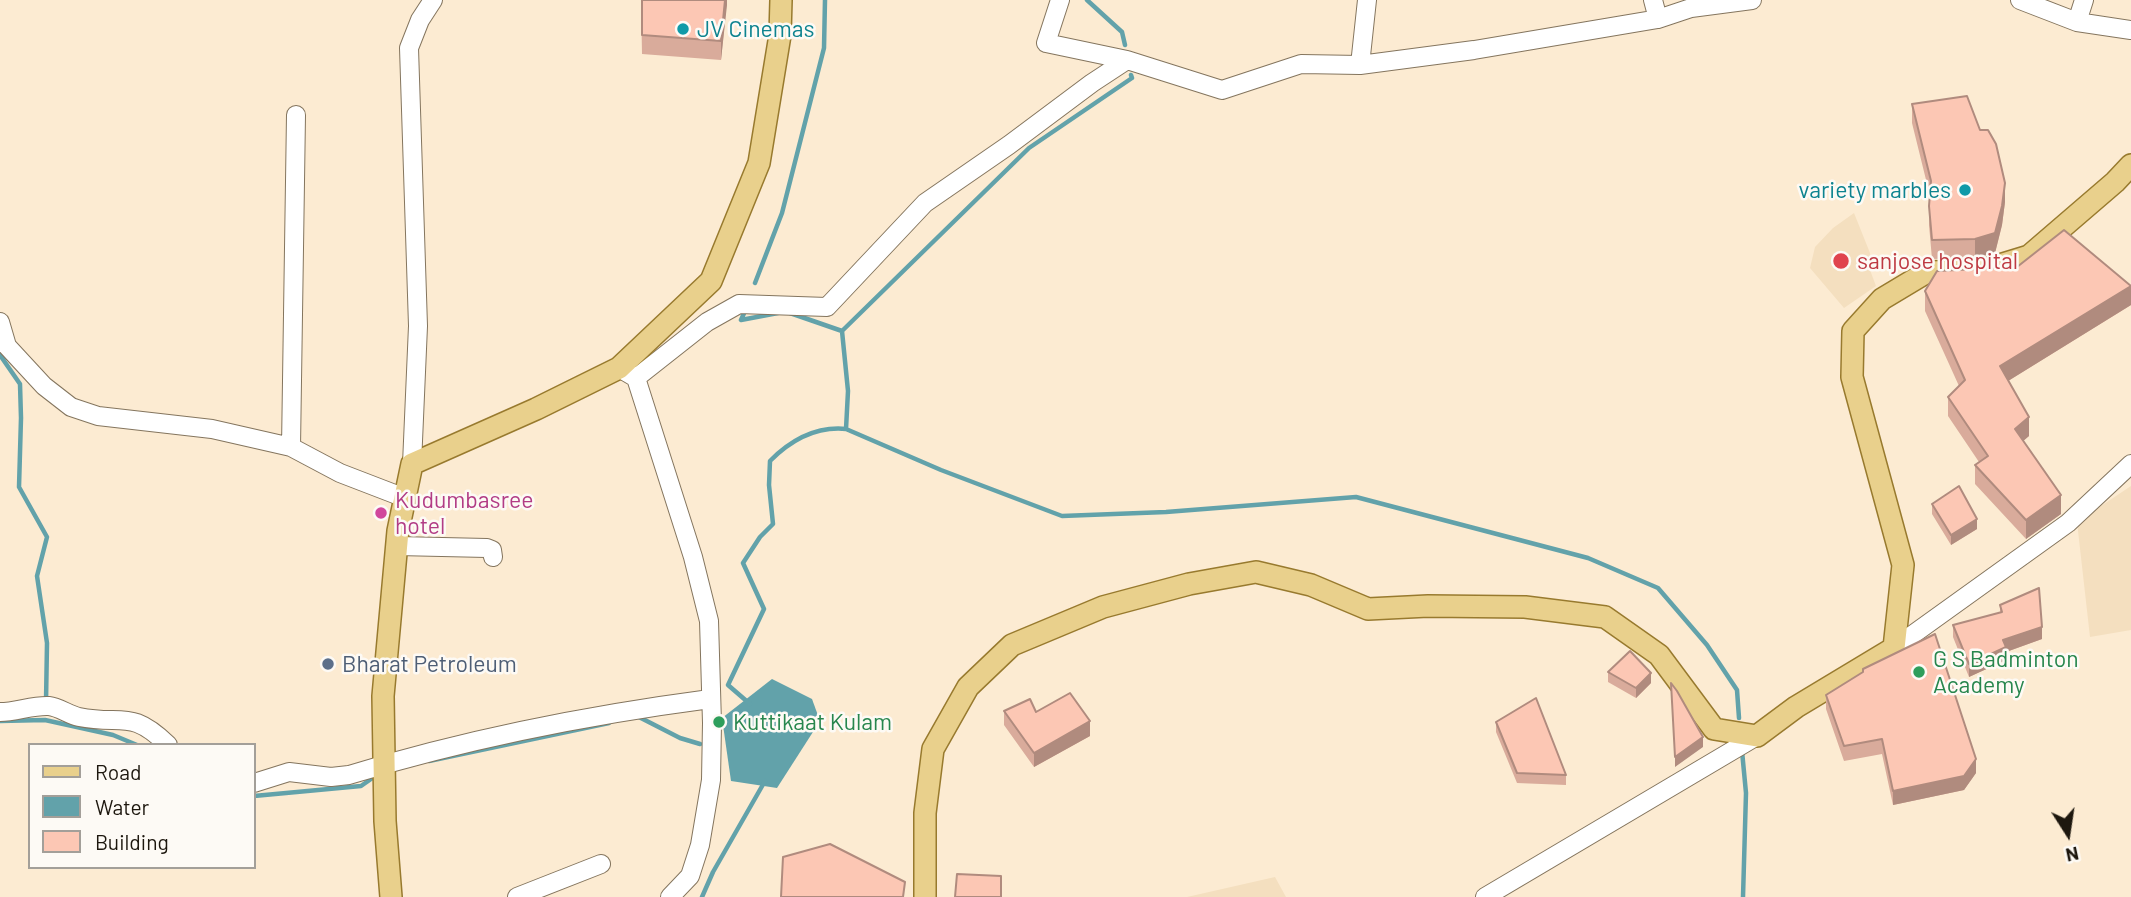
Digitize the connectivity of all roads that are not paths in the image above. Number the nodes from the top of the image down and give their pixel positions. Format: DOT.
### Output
graph roads {
  1 [pos="433,0"];
  2 [pos="781,0"];
  3 [pos="1060,0"];
  4 [pos="1367,0"];
  5 [pos="1653,0"];
  6 [pos="1752,0"];
  7 [pos="2020,0"];
  8 [pos="2084,0"];
  9 [pos="1658,19"];
  10 [pos="2077,22"];
  11 [pos="2131,30"];
  12 [pos="1127,60"];
  13 [pos="1360,65"];
  14 [pos="296,116"];
  15 [pos="2131,165"];
  16 [pos="0,321"];
  17 [pos="628,373"];
  18 [pos="291,447"];
  19 [pos="412,464"];
  20 [pos="2131,464"];
  21 [pos="405,498"];
  22 [pos="397,546"];
  23 [pos="494,556"];
  24 [pos="1894,648"];
  25 [pos="710,699"];
  26 [pos="0,712"];
  27 [pos="1757,736"];
  28 [pos="166,743"];
  29 [pos="384,764"];
  30 [pos="256,782"];
  31 [pos="601,864"];
  32 [pos="391,897"];
  33 [pos="517,897"];
  34 [pos="670,897"];
  35 [pos="925,897"];
  36 [pos="1485,897"];
  1 -- 19 [label="street"];
  2 -- 17 [label="main road"];
  3 -- 12 [label="street"];
  4 -- 13 [label="street"];
  5 -- 9 [label="street"];
  6 -- 9 [label="street"];
  7 -- 10 [label="street"];
  8 -- 10 [label="street"];
  9 -- 13 [label="street"];
  10 -- 11 [label="street"];
  12 -- 13 [label="street"];
  12 -- 17 [label="street"];
  14 -- 18 [label="street"];
  15 -- 24 [label="main road"];
  16 -- 18 [label="street"];
  17 -- 19 [label="main road"];
  17 -- 25 [label="street"];
  18 -- 21 [label="street"];
  19 -- 21 [label="main road"];
  20 -- 24 [label="street"];
  21 -- 22 [label="main road"];
  22 -- 23 [label="street"];
  22 -- 29 [label="main road"];
  24 -- 27 [label="main road"];
  25 -- 29 [label="street"];
  25 -- 34 [label="street"];
  26 -- 28 [label="street"];
  27 -- 35 [label="main road"];
  27 -- 36 [label="street"];
  29 -- 30 [label="street"];
  29 -- 32 [label="main road"];
  31 -- 33 [label="street"];
}
